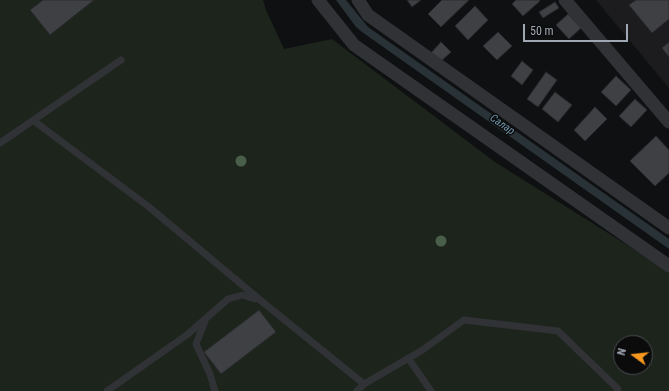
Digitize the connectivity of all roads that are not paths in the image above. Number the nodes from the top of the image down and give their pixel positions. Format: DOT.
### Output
graph roads {
  1 [pos="318,0"];
  2 [pos="358,0"];
  3 [pos="565,0"];
  4 [pos="121,60"];
  5 [pos="34,121"];
  6 [pos="669,122"];
  7 [pos="0,143"];
  8 [pos="669,228"];
  9 [pos="669,266"];
  10 [pos="265,304"];
  11 [pos="205,320"];
  12 [pos="188,334"];
  13 [pos="196,344"];
  14 [pos="408,358"];
  15 [pos="364,384"];
  16 [pos="106,391"];
  17 [pos="215,391"];
  18 [pos="357,391"];
  19 [pos="431,391"];
  20 [pos="617,391"];
  1 -- 9 [label="street"];
  2 -- 8 [label="street"];
  3 -- 6 [label="street"];
  4 -- 5 [label="lane"];
  5 -- 7 [label="lane"];
  5 -- 10 [label="lane"];
  10 -- 11 [label="lane"];
  10 -- 15 [label="lane"];
  11 -- 12 [label="lane"];
  11 -- 13 [label="lane"];
  12 -- 13 [label="lane"];
  12 -- 16 [label="lane"];
  13 -- 17 [label="lane"];
  14 -- 15 [label="lane"];
  14 -- 19 [label="lane"];
  14 -- 20 [label="lane"];
  15 -- 18 [label="lane"];
}
